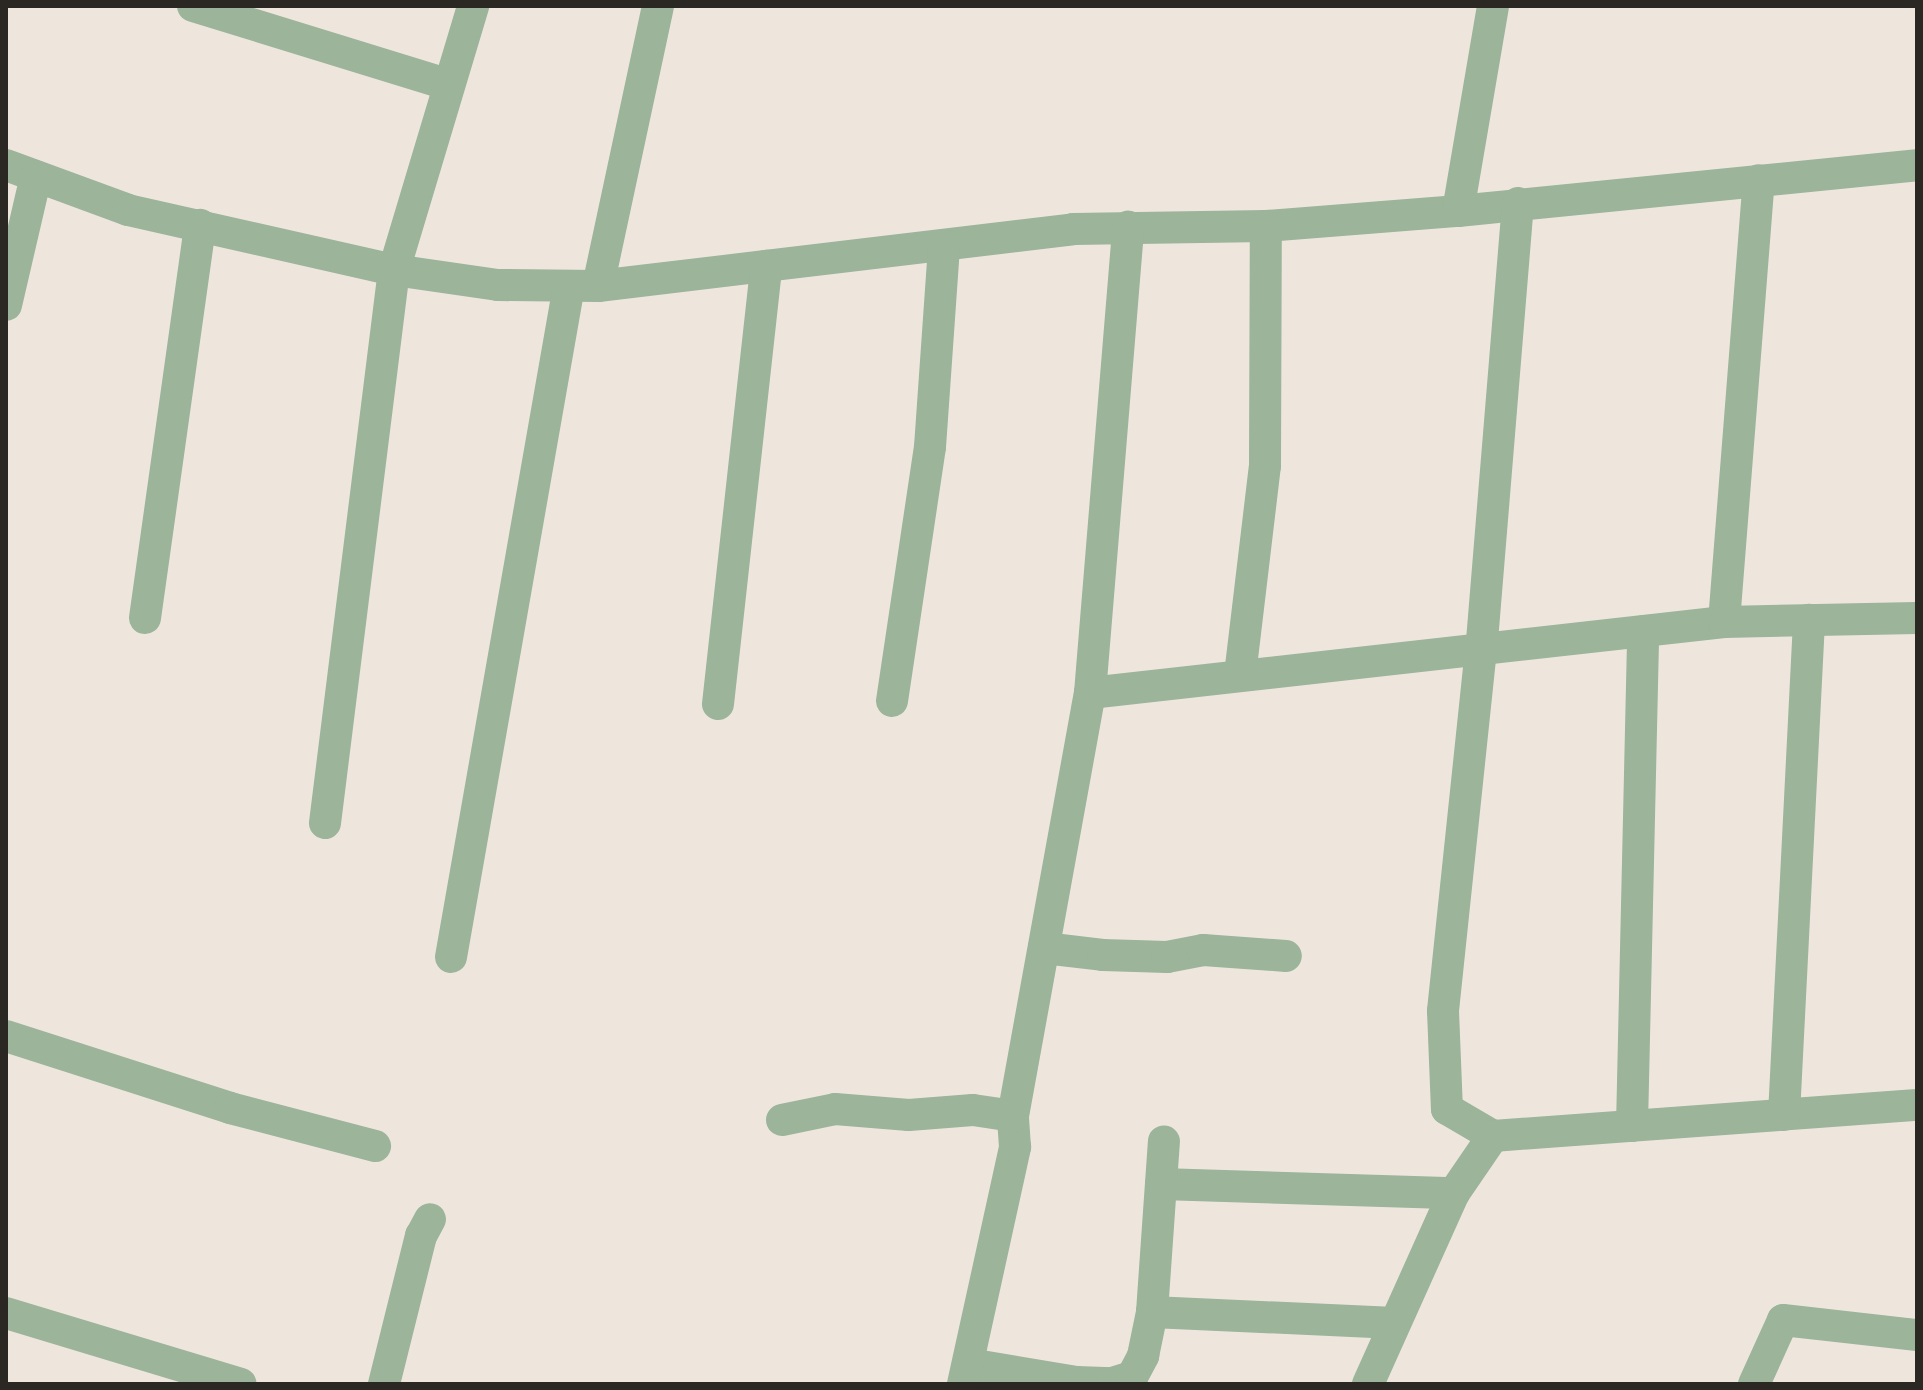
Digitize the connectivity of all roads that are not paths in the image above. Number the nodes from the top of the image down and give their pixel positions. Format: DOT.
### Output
graph roads {
  1 [pos="193,6"];
  2 [pos="473,6"];
  3 [pos="658,6"];
  4 [pos="1493,6"];
  5 [pos="447,84"];
  6 [pos="6,165"];
  7 [pos="1917,165"];
  8 [pos="36,176"];
  9 [pos="1759,180"];
  10 [pos="1518,203"];
  11 [pos="1458,211"];
  12 [pos="200,225"];
  13 [pos="1266,226"];
  14 [pos="1128,227"];
  15 [pos="944,245"];
  16 [pos="766,266"];
  17 [pos="394,270"];
  18 [pos="584,286"];
  19 [pos="6,305"];
  20 [pos="145,618"];
  21 [pos="1917,618"];
  22 [pos="1809,620"];
  23 [pos="1724,622"];
  24 [pos="1643,631"];
  25 [pos="1481,649"];
  26 [pos="1240,675"];
  27 [pos="1090,693"];
  28 [pos="892,701"];
  29 [pos="718,704"];
  30 [pos="325,823"];
  31 [pos="1044,948"];
  32 [pos="1286,956"];
  33 [pos="451,957"];
  34 [pos="6,1036"];
  35 [pos="1917,1105"];
  36 [pos="1784,1115"];
  37 [pos="1013,1116"];
  38 [pos="782,1120"];
  39 [pos="1632,1126"];
  40 [pos="1493,1136"];
  41 [pos="1164,1141"];
  42 [pos="375,1146"];
  43 [pos="1161,1184"];
  44 [pos="1454,1193"];
  45 [pos="430,1219"];
  46 [pos="1152,1312"];
  47 [pos="6,1313"];
  48 [pos="1395,1323"];
  49 [pos="1917,1335"];
  50 [pos="966,1374"];
  51 [pos="241,1384"];
  52 [pos="384,1384"];
  53 [pos="1368,1384"];
  54 [pos="1754,1384"];
  1 -- 5 [label="street"];
  2 -- 5 [label="street"];
  3 -- 18 [label="street"];
  4 -- 11 [label="street"];
  5 -- 17 [label="street"];
  6 -- 8 [label="street"];
  7 -- 9 [label="street"];
  8 -- 12 [label="street"];
  8 -- 19 [label="street"];
  9 -- 10 [label="street"];
  9 -- 23 [label="street"];
  10 -- 11 [label="street"];
  10 -- 25 [label="street"];
  11 -- 13 [label="street"];
  12 -- 17 [label="street"];
  12 -- 20 [label="street"];
  13 -- 14 [label="street"];
  13 -- 26 [label="street"];
  14 -- 15 [label="street"];
  14 -- 27 [label="street"];
  15 -- 16 [label="street"];
  15 -- 28 [label="street"];
  16 -- 18 [label="street"];
  16 -- 29 [label="street"];
  17 -- 18 [label="street"];
  17 -- 30 [label="street"];
  18 -- 33 [label="street"];
  21 -- 22 [label="street"];
  22 -- 23 [label="street"];
  22 -- 36 [label="street"];
  23 -- 24 [label="street"];
  24 -- 25 [label="street"];
  24 -- 39 [label="street"];
  25 -- 26 [label="street"];
  25 -- 40 [label="street"];
  26 -- 27 [label="street"];
  27 -- 31 [label="street"];
  31 -- 32 [label="street"];
  31 -- 37 [label="street"];
  34 -- 42 [label="street"];
  35 -- 36 [label="street"];
  36 -- 39 [label="street"];
  37 -- 38 [label="street"];
  37 -- 50 [label="street"];
  39 -- 40 [label="street"];
  40 -- 44 [label="street"];
  41 -- 43 [label="street"];
  43 -- 44 [label="street"];
  43 -- 46 [label="street"];
  44 -- 48 [label="street"];
  45 -- 52 [label="street"];
  46 -- 48 [label="street"];
  46 -- 50 [label="street"];
  47 -- 51 [label="street"];
  48 -- 53 [label="street"];
  49 -- 54 [label="street"];
}
